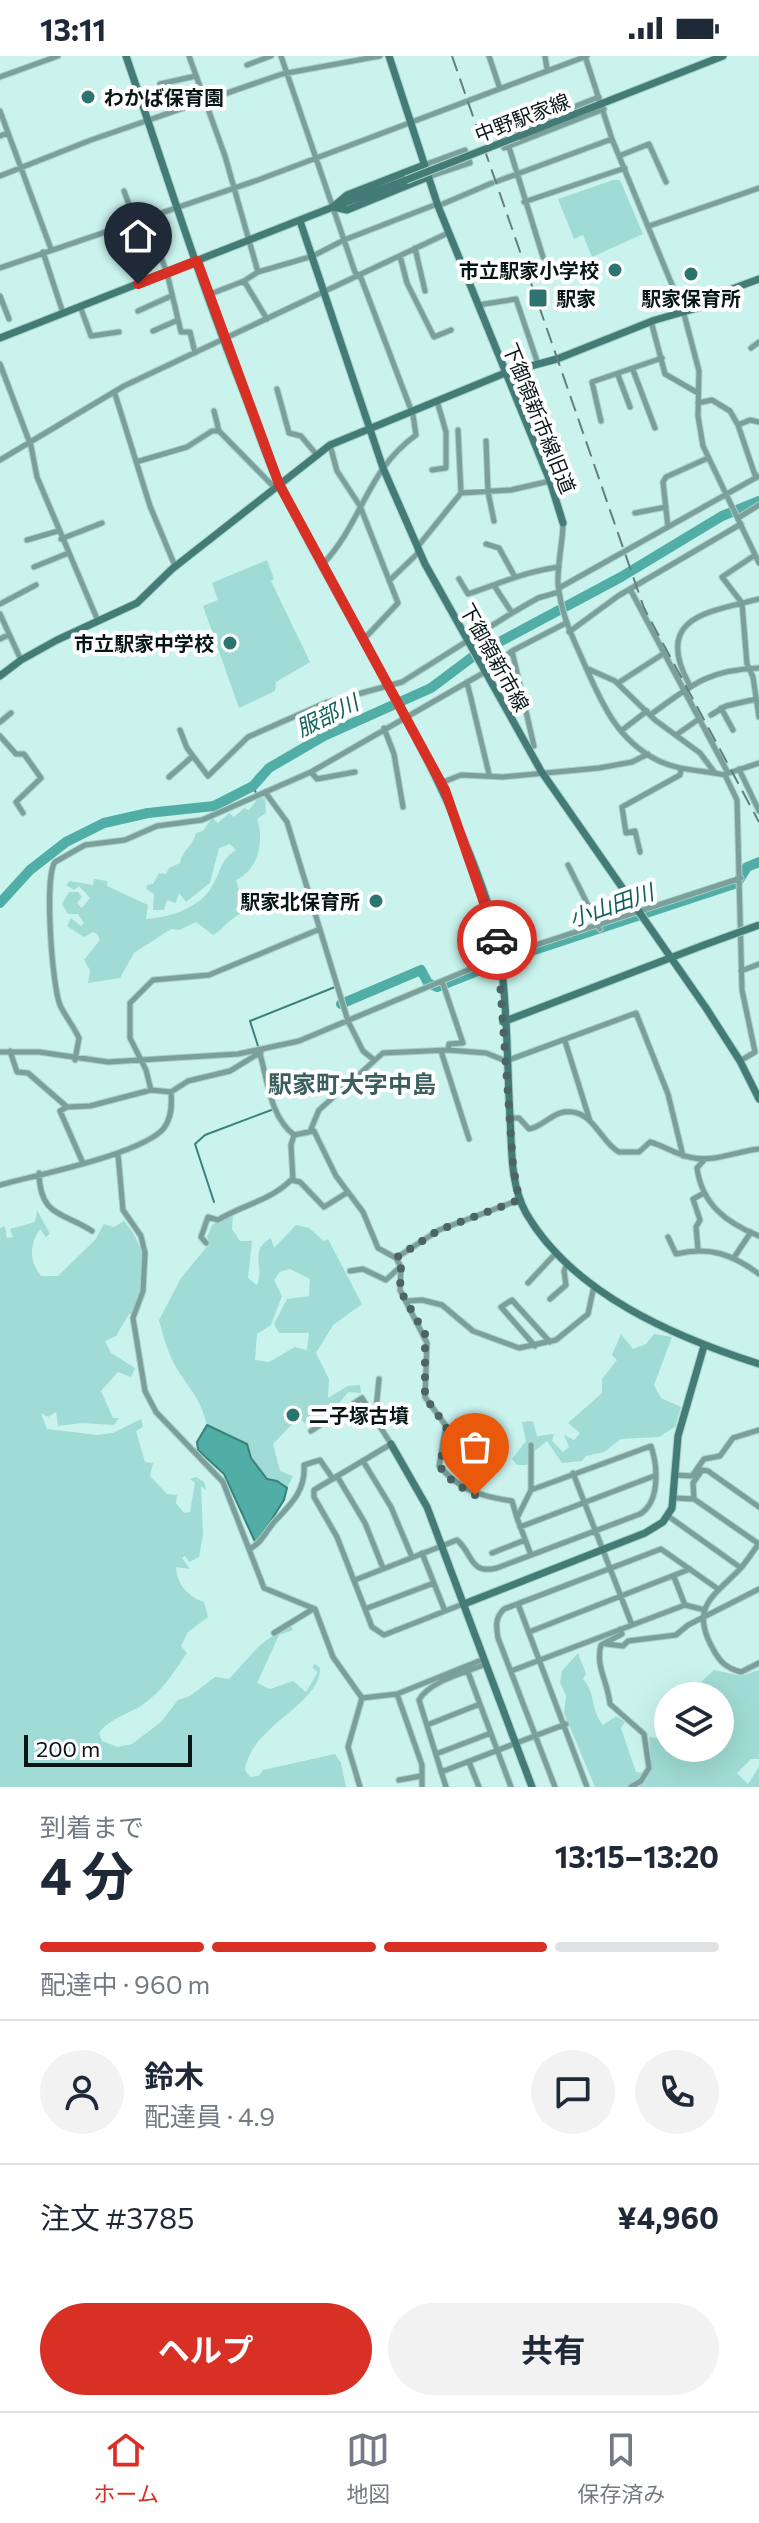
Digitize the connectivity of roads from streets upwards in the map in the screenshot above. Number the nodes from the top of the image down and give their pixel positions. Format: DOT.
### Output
graph roads {
  1 [pos="58,56"];
  2 [pos="126,56"];
  3 [pos="189,56"];
  4 [pos="271,56"];
  5 [pos="281,56"];
  6 [pos="380,56"];
  7 [pos="389,56"];
  8 [pos="489,56"];
  9 [pos="545,56"];
  10 [pos="586,56"];
  11 [pos="723,56"];
  12 [pos="247,65"];
  13 [pos="547,69"];
  14 [pos="287,73"];
  15 [pos="196,76"];
  16 [pos="0,77"];
  17 [pos="160,84"];
  18 [pos="500,89"];
  19 [pos="205,101"];
  20 [pos="601,103"];
  21 [pos="0,111"];
  22 [pos="148,120"];
  23 [pos="412,122"];
  24 [pos="8,133"];
  25 [pos="0,136"];
  26 [pos="612,139"];
  27 [pos="506,147"];
  28 [pos="619,156"];
  29 [pos="315,159"];
  30 [pos="424,165"];
  31 [pos="19,168"];
  32 [pos="625,168"];
  33 [pos="519,172"];
  34 [pos="0,176"];
  35 [pos="428,177"];
  36 [pos="666,182"];
  37 [pos="759,188"];
  38 [pos="233,189"];
  39 [pos="124,191"];
  40 [pos="524,202"];
  41 [pos="438,205"];
  42 [pos="178,207"];
  43 [pos="333,207"];
  44 [pos="146,218"];
  45 [pos="135,221"];
  46 [pos="300,221"];
  47 [pos="649,226"];
  48 [pos="448,233"];
  49 [pos="344,240"];
  50 [pos="248,241"];
  51 [pos="415,248"];
  52 [pos="51,249"];
  53 [pos="43,252"];
  54 [pos="313,256"];
  55 [pos="400,256"];
  56 [pos="543,257"];
  57 [pos="197,261"];
  58 [pos="0,268"];
  59 [pos="258,272"];
  60 [pos="167,273"];
  61 [pos="358,276"];
  62 [pos="759,279"];
  63 [pos="244,281"];
  64 [pos="325,291"];
  65 [pos="425,291"];
  66 [pos="208,295"];
  67 [pos="0,296"];
  68 [pos="171,296"];
  69 [pos="477,305"];
  70 [pos="80,306"];
  71 [pos="138,311"];
  72 [pos="63,313"];
  73 [pos="684,314"];
  74 [pos="9,319"];
  75 [pos="267,319"];
  76 [pos="178,320"];
  77 [pos="651,321"];
  78 [pos="451,330"];
  79 [pos="153,331"];
  80 [pos="119,332"];
  81 [pos="0,338"];
  82 [pos="223,340"];
  83 [pos="759,342"];
  84 [pos="751,348"];
  85 [pos="195,353"];
  86 [pos="662,358"];
  87 [pos="0,364"];
  88 [pos="538,364"];
  89 [pos="633,370"];
  90 [pos="505,373"];
  91 [pos="618,375"];
  92 [pos="277,389"];
  93 [pos="115,393"];
  94 [pos="698,393"];
  95 [pos="437,401"];
  96 [pos="698,403"];
  97 [pos="630,407"];
  98 [pos="214,411"];
  99 [pos="409,411"];
  100 [pos="601,421"];
  101 [pos="759,422"];
  102 [pos="738,425"];
  103 [pos="655,428"];
  104 [pos="370,429"];
  105 [pos="458,430"];
  106 [pos="219,431"];
  107 [pos="486,441"];
  108 [pos="29,444"];
  109 [pos="330,445"];
  110 [pos="316,454"];
  111 [pos="708,458"];
  112 [pos="0,460"];
  113 [pos="136,462"];
  114 [pos="383,468"];
  115 [pos="432,470"];
  116 [pos="757,477"];
  117 [pos="550,481"];
  118 [pos="277,486"];
  119 [pos="488,492"];
  120 [pos="461,493"];
  121 [pos="727,496"];
  122 [pos="759,505"];
  123 [pos="666,507"];
  124 [pos="361,510"];
  125 [pos="635,513"];
  126 [pos="494,521"];
  127 [pos="739,521"];
  128 [pos="102,523"];
  129 [pos="563,523"];
  130 [pos="668,527"];
  131 [pos="58,531"];
  132 [pos="61,539"];
  133 [pos="27,540"];
  134 [pos="486,544"];
  135 [pos="759,544"];
  136 [pos="751,546"];
  137 [pos="418,549"];
  138 [pos="66,554"];
  139 [pos="755,555"];
  140 [pos="759,563"];
  141 [pos="322,565"];
  142 [pos="175,566"];
  143 [pos="34,567"];
  144 [pos="559,567"];
  145 [pos="515,577"];
  146 [pos="459,579"];
  147 [pos="390,580"];
  148 [pos="36,585"];
  149 [pos="495,587"];
  150 [pos="630,589"];
  151 [pos="559,590"];
  152 [pos="759,599"];
  153 [pos="742,603"];
  154 [pos="0,604"];
  155 [pos="512,613"];
  156 [pos="0,614"];
  157 [pos="98,621"];
  158 [pos="564,624"];
  159 [pos="569,632"];
  160 [pos="8,635"];
  161 [pos="0,639"];
  162 [pos="363,640"];
  163 [pos="469,642"];
  164 [pos="512,651"];
  165 [pos="663,654"];
  166 [pos="21,660"];
  167 [pos="585,668"];
  168 [pos="749,668"];
  169 [pos="759,668"];
  170 [pos="485,672"];
  171 [pos="0,676"];
  172 [pos="467,682"];
  173 [pos="618,683"];
  174 [pos="689,684"];
  175 [pos="387,687"];
  176 [pos="683,690"];
  177 [pos="756,699"];
  178 [pos="721,708"];
  179 [pos="11,713"];
  180 [pos="402,713"];
  181 [pos="649,713"];
  182 [pos="711,715"];
  183 [pos="759,717"];
  184 [pos="699,719"];
  185 [pos="0,722"];
  186 [pos="384,728"];
  187 [pos="529,729"];
  188 [pos="180,730"];
  189 [pos="733,730"];
  190 [pos="621,731"];
  191 [pos="519,733"];
  192 [pos="676,735"];
  193 [pos="0,736"];
  194 [pos="534,746"];
  195 [pos="648,754"];
  196 [pos="193,756"];
  197 [pos="759,763"];
  198 [pos="739,769"];
  199 [pos="681,770"];
  200 [pos="541,771"];
  201 [pos="311,772"];
  202 [pos="355,772"];
  203 [pos="715,773"];
  204 [pos="489,774"];
  205 [pos="727,774"];
  206 [pos="169,777"];
  207 [pos="441,783"];
  208 [pos="265,792"];
  209 [pos="403,807"];
  210 [pos="759,811"];
  211 [pos="23,813"];
  212 [pos="640,852"];
  213 [pos="568,865"];
  214 [pos="741,878"];
  215 [pos="638,912"];
  216 [pos="759,925"];
  217 [pos="599,927"];
  218 [pos="320,929"];
  219 [pos="499,957"];
  220 [pos="669,957"];
  221 [pos="759,964"];
  222 [pos="741,971"];
  223 [pos="442,981"];
  224 [pos="348,1021"];
  225 [pos="503,1022"];
  226 [pos="565,1041"];
  227 [pos="10,1051"];
  228 [pos="445,1051"];
  229 [pos="0,1052"];
  230 [pos="260,1052"];
  231 [pos="139,1059"];
  232 [pos="373,1059"];
  233 [pos="75,1060"];
  234 [pos="506,1061"];
  235 [pos="740,1061"];
  236 [pos="151,1090"];
  237 [pos="171,1092"];
  238 [pos="759,1099"];
  239 [pos="67,1107"];
  240 [pos="510,1118"];
  241 [pos="591,1122"];
  242 [pos="311,1129"];
  243 [pos="294,1135"];
  244 [pos="469,1139"];
  245 [pos="759,1149"];
  246 [pos="118,1154"];
  247 [pos="683,1156"];
  248 [pos="705,1159"];
  249 [pos="82,1161"];
  250 [pos="39,1173"];
  251 [pos="293,1180"];
  252 [pos="0,1185"];
  253 [pos="348,1192"];
  254 [pos="704,1193"];
  255 [pos="519,1200"];
  256 [pos="92,1231"];
  257 [pos="751,1232"];
  258 [pos="759,1236"];
  259 [pos="668,1237"];
  260 [pos="206,1243"];
  261 [pos="698,1249"];
  262 [pos="557,1252"];
  263 [pos="735,1256"];
  264 [pos="396,1258"];
  265 [pos="568,1263"];
  266 [pos="401,1267"];
  267 [pos="350,1271"];
  268 [pos="759,1274"];
  269 [pos="528,1283"];
  270 [pos="594,1285"];
  271 [pos="550,1299"];
  272 [pos="408,1301"];
  273 [pos="550,1342"];
  274 [pos="535,1346"];
  275 [pos="704,1346"];
  276 [pos="759,1364"];
  277 [pos="379,1379"];
  278 [pos="372,1413"];
  279 [pos="759,1430"];
  280 [pos="311,1431"];
  281 [pos="391,1444"];
  282 [pos="531,1445"];
  283 [pos="363,1461"];
  284 [pos="573,1473"];
  285 [pos="675,1475"];
  286 [pos="654,1476"];
  287 [pos="335,1478"];
  288 [pos="531,1490"];
  289 [pos="674,1498"];
  290 [pos="694,1499"];
  291 [pos="584,1502"];
  292 [pos="759,1507"];
  293 [pos="668,1516"];
  294 [pos="517,1518"];
  295 [pos="520,1527"];
  296 [pos="595,1530"];
  297 [pos="525,1540"];
  298 [pos="759,1544"];
  299 [pos="442,1546"];
  300 [pos="251,1548"];
  301 [pos="603,1550"];
  302 [pos="422,1553"];
  303 [pos="492,1553"];
  304 [pos="531,1555"];
  305 [pos="412,1557"];
  306 [pos="384,1568"];
  307 [pos="610,1568"];
  308 [pos="741,1568"];
  309 [pos="690,1569"];
  310 [pos="674,1577"];
  311 [pos="355,1580"];
  312 [pos="434,1583"];
  313 [pos="718,1589"];
  314 [pos="759,1589"];
  315 [pos="622,1597"];
  316 [pos="464,1604"];
  317 [pos="518,1604"];
  318 [pos="685,1605"];
  319 [pos="314,1608"];
  320 [pos="365,1609"];
  321 [pos="445,1611"];
  322 [pos="704,1614"];
  323 [pos="632,1625"];
  324 [pos="620,1629"];
  325 [pos="529,1632"];
  326 [pos="274,1633"];
  327 [pos="605,1643"];
  328 [pos="540,1660"];
  329 [pos="485,1661"];
  330 [pos="759,1663"];
  331 [pos="511,1671"];
  332 [pos="468,1672"];
  333 [pos="397,1694"];
  334 [pos="362,1698"];
  335 [pos="480,1704"];
  336 [pos="566,1724"];
  337 [pos="427,1725"];
  338 [pos="491,1733"];
  339 [pos="535,1735"];
  340 [pos="516,1743"];
  341 [pos="498,1750"];
  342 [pos="436,1754"];
  343 [pos="469,1761"];
  344 [pos="441,1772"];
  345 [pos="421,1776"];
  346 [pos="399,1780"];
  347 [pos="360,1787"];
  348 [pos="422,1787"];
  349 [pos="446,1787"];
  350 [pos="479,1787"];
  351 [pos="511,1787"];
  352 [pos="532,1787"];
  353 [pos="555,1787"];
  354 [pos="587,1787"];
  355 [pos="631,1787"];
  1 -- 16 [label="street"];
  2 -- 22 [label="street"];
  3 -- 15 [label="street"];
  4 -- 12 [label="street"];
  5 -- 14 [label="street"];
  6 -- 14 [label="street"];
  7 -- 23 [label="street"];
  8 -- 18 [label="street"];
  9 -- 13 [label="street"];
  10 -- 13 [label="street"];
  10 -- 20 [label="street"];
  11 -- 20 [label="street, 中野駅家線"];
  13 -- 18 [label="street"];
  14 -- 19 [label="street"];
  14 -- 29 [label="street"];
  15 -- 17 [label="street"];
  15 -- 19 [label="street"];
  18 -- 23 [label="street"];
  19 -- 22 [label="street"];
  19 -- 38 [label="street"];
  20 -- 26 [label="street"];
  20 -- 27 [label="street"];
  20 -- 27 [label="street"];
  20 -- 43 [label="street, 中野駅家線, bridge"];
  21 -- 24 [label="street"];
  22 -- 31 [label="street"];
  22 -- 42 [label="street"];
  23 -- 29 [label="street"];
  23 -- 30 [label="street"];
  24 -- 25 [label="street"];
  24 -- 31 [label="street"];
  26 -- 28 [label="street"];
  26 -- 33 [label="street"];
  27 -- 33 [label="street"];
  28 -- 32 [label="street"];
  28 -- 36 [label="street"];
  29 -- 38 [label="street"];
  29 -- 43 [label="street"];
  30 -- 35 [label="street"];
  30 -- 35 [label="street"];
  30 -- 43 [label="street"];
  31 -- 34 [label="street"];
  31 -- 52 [label="street"];
  32 -- 40 [label="street"];
  32 -- 47 [label="street"];
  33 -- 40 [label="street"];
  33 -- 41 [label="street"];
  35 -- 41 [label="street, 下御領新市線旧道"];
  35 -- 43 [label="street"];
  37 -- 47 [label="street"];
  38 -- 42 [label="street"];
  38 -- 50 [label="street"];
  39 -- 45 [label="street"];
  40 -- 56 [label="street"];
  41 -- 48 [label="street, 下御領新市線旧道"];
  41 -- 49 [label="street"];
  42 -- 44 [label="street"];
  42 -- 57 [label="street"];
  43 -- 46 [label="street"];
  43 -- 49 [label="street"];
  44 -- 45 [label="street"];
  44 -- 60 [label="street"];
  45 -- 52 [label="street"];
  46 -- 50 [label="street"];
  46 -- 54 [label="street, 下御領新市線"];
  47 -- 73 [label="street"];
  48 -- 51 [label="street"];
  48 -- 69 [label="street, 下御領新市線旧道"];
  49 -- 54 [label="street"];
  49 -- 61 [label="street"];
  50 -- 57 [label="street"];
  50 -- 59 [label="street"];
  51 -- 55 [label="street"];
  51 -- 65 [label="street"];
  52 -- 53 [label="street"];
  53 -- 58 [label="street"];
  53 -- 72 [label="street"];
  54 -- 59 [label="street"];
  54 -- 64 [label="street, 下御領新市線"];
  55 -- 61 [label="street"];
  55 -- 78 [label="street"];
  57 -- 60 [label="street"];
  57 -- 66 [label="street"];
  59 -- 63 [label="street"];
  60 -- 68 [label="street"];
  60 -- 70 [label="street"];
  61 -- 64 [label="street"];
  61 -- 99 [label="street"];
  62 -- 73 [label="street"];
  63 -- 66 [label="street"];
  63 -- 75 [label="street"];
  64 -- 75 [label="street"];
  64 -- 104 [label="street, 下御領新市線"];
  66 -- 82 [label="street"];
  67 -- 74 [label="street"];
  68 -- 71 [label="street"];
  68 -- 76 [label="street"];
  69 -- 88 [label="street"];
  69 -- 90 [label="street, 下御領新市線旧道"];
  70 -- 72 [label="street"];
  70 -- 80 [label="street"];
  72 -- 81 [label="street"];
  73 -- 77 [label="street"];
  73 -- 94 [label="street"];
  75 -- 82 [label="street"];
  76 -- 79 [label="street"];
  76 -- 85 [label="street"];
  77 -- 86 [label="street"];
  77 -- 88 [label="street"];
  82 -- 85 [label="street"];
  82 -- 118 [label="street"];
  83 -- 84 [label="street"];
  85 -- 93 [label="street"];
  86 -- 89 [label="street"];
  86 -- 94 [label="street"];
  87 -- 108 [label="street"];
  88 -- 90 [label="street"];
  89 -- 91 [label="street"];
  89 -- 103 [label="street"];
  90 -- 95 [label="street"];
  90 -- 117 [label="street, 下御領新市線旧道"];
  91 -- 97 [label="street"];
  91 -- 100 [label="street"];
  92 -- 110 [label="street"];
  93 -- 108 [label="street"];
  93 -- 113 [label="street"];
  94 -- 96 [label="street"];
  95 -- 99 [label="street"];
  95 -- 115 [label="street"];
  96 -- 102 [label="street"];
  96 -- 111 [label="street"];
  98 -- 106 [label="street"];
  99 -- 104 [label="street"];
  99 -- 114 [label="street"];
  101 -- 102 [label="street"];
  102 -- 116 [label="street"];
  104 -- 109 [label="street"];
  104 -- 114 [label="street, 下御領新市線"];
  105 -- 120 [label="street"];
  106 -- 113 [label="street"];
  106 -- 118 [label="street"];
  107 -- 119 [label="street"];
  108 -- 112 [label="street"];
  108 -- 131 [label="street"];
  109 -- 110 [label="street"];
  109 -- 124 [label="street"];
  110 -- 118 [label="street"];
  111 -- 121 [label="street"];
  111 -- 123 [label="street"];
  113 -- 142 [label="street"];
  114 -- 124 [label="street"];
  114 -- 137 [label="street, 下御領新市線"];
  116 -- 121 [label="street"];
  117 -- 119 [label="street"];
  117 -- 129 [label="street, 下御領新市線旧道"];
  118 -- 141 [label="street"];
  118 -- 142 [label="street"];
  119 -- 120 [label="street"];
  119 -- 126 [label="street"];
  120 -- 137 [label="street"];
  121 -- 127 [label="street"];
  121 -- 130 [label="street"];
  122 -- 127 [label="street"];
  123 -- 125 [label="street"];
  123 -- 130 [label="street"];
  124 -- 141 [label="street"];
  124 -- 147 [label="street"];
  127 -- 136 [label="street"];
  127 -- 150 [label="street"];
  128 -- 132 [label="street"];
  129 -- 144 [label="street, 下御領新市線旧道"];
  130 -- 151 [label="street"];
  131 -- 132 [label="street"];
  131 -- 133 [label="street"];
  132 -- 138 [label="street"];
  134 -- 145 [label="street"];
  135 -- 136 [label="street"];
  136 -- 139 [label="street"];
  137 -- 147 [label="street"];
  137 -- 163 [label="street, 下御領新市線"];
  138 -- 143 [label="street"];
  138 -- 157 [label="street"];
  139 -- 140 [label="street"];
  139 -- 153 [label="street"];
  141 -- 162 [label="street"];
  142 -- 157 [label="street"];
  144 -- 145 [label="street"];
  144 -- 151 [label="street, 下御領新市線旧道"];
  145 -- 149 [label="street"];
  146 -- 149 [label="street"];
  147 -- 162 [label="street"];
  148 -- 154 [label="street"];
  149 -- 155 [label="street"];
  150 -- 159 [label="street"];
  150 -- 165 [label="street"];
  151 -- 155 [label="street"];
  151 -- 158 [label="street, 下御領新市線旧道"];
  152 -- 153 [label="street"];
  153 -- 168 [label="street"];
  153 -- 174 [label="street"];
  155 -- 163 [label="street"];
  156 -- 160 [label="street"];
  157 -- 166 [label="street"];
  158 -- 159 [label="street, 下御領新市線旧道"];
  158 -- 164 [label="street"];
  159 -- 167 [label="street, 下御領新市線旧道"];
  160 -- 161 [label="street"];
  160 -- 166 [label="street"];
  162 -- 175 [label="street"];
  163 -- 170 [label="street, 下御領新市線"];
  163 -- 175 [label="street"];
  164 -- 170 [label="street"];
  164 -- 187 [label="street"];
  165 -- 173 [label="street"];
  165 -- 176 [label="street"];
  166 -- 171 [label="street"];
  167 -- 173 [label="street"];
  167 -- 190 [label="street, 下御領新市線旧道"];
  168 -- 169 [label="street"];
  168 -- 174 [label="street"];
  168 -- 177 [label="street"];
  170 -- 172 [label="street"];
  170 -- 191 [label="street, 下御領新市線"];
  172 -- 180 [label="street"];
  172 -- 204 [label="street"];
  173 -- 181 [label="street"];
  174 -- 176 [label="street"];
  175 -- 180 [label="street"];
  175 -- 196 [label="street"];
  176 -- 181 [label="street"];
  176 -- 184 [label="street"];
  177 -- 178 [label="street"];
  177 -- 183 [label="street"];
  178 -- 182 [label="street"];
  178 -- 189 [label="street"];
  179 -- 185 [label="street"];
  180 -- 186 [label="street"];
  180 -- 207 [label="street"];
  181 -- 190 [label="street"];
  181 -- 192 [label="street"];
  184 -- 192 [label="street"];
  184 -- 205 [label="street"];
  186 -- 201 [label="street"];
  186 -- 209 [label="street"];
  187 -- 191 [label="street"];
  187 -- 194 [label="street"];
  188 -- 196 [label="street"];
  190 -- 195 [label="street, 下御領新市線旧道"];
  191 -- 200 [label="street, 下御領新市線"];
  192 -- 203 [label="street"];
  193 -- 211 [label="street"];
  195 -- 199 [label="street, 下御領新市線旧道"];
  195 -- 200 [label="street"];
  196 -- 206 [label="street"];
  197 -- 198 [label="street"];
  198 -- 205 [label="street"];
  198 -- 210 [label="street"];
  199 -- 203 [label="street, 下御領新市線旧道"];
  199 -- 212 [label="street"];
  200 -- 204 [label="street"];
  200 -- 215 [label="street, 下御領新市線"];
  201 -- 202 [label="street"];
  201 -- 208 [label="street"];
  203 -- 205 [label="street, 下御領新市線旧道"];
  204 -- 207 [label="street"];
  205 -- 214 [label="street"];
  207 -- 219 [label="street"];
  208 -- 218 [label="street"];
  208 -- 233 [label="street"];
  213 -- 217 [label="street"];
  214 -- 215 [label="street"];
  214 -- 222 [label="street"];
  215 -- 217 [label="street"];
  215 -- 220 [label="street, 下御領新市線"];
  216 -- 220 [label="street, bridge"];
  217 -- 219 [label="street"];
  218 -- 224 [label="street"];
  218 -- 231 [label="street"];
  219 -- 223 [label="street"];
  219 -- 225 [label="street"];
  220 -- 225 [label="street"];
  220 -- 235 [label="street, 下御領新市線"];
  221 -- 222 [label="street"];
  222 -- 235 [label="street"];
  223 -- 224 [label="street"];
  223 -- 228 [label="street"];
  224 -- 230 [label="street"];
  224 -- 232 [label="street"];
  225 -- 234 [label="street"];
  226 -- 234 [label="street"];
  226 -- 241 [label="street"];
  226 -- 247 [label="street"];
  227 -- 229 [label="street"];
  227 -- 233 [label="street"];
  227 -- 239 [label="street"];
  228 -- 232 [label="street"];
  228 -- 234 [label="street"];
  228 -- 244 [label="street"];
  230 -- 231 [label="street"];
  230 -- 237 [label="street"];
  230 -- 243 [label="street"];
  231 -- 233 [label="street"];
  231 -- 236 [label="street"];
  232 -- 242 [label="street"];
  234 -- 240 [label="street"];
  235 -- 238 [label="street, 下御領新市線"];
  236 -- 237 [label="street"];
  236 -- 239 [label="street"];
  237 -- 246 [label="street"];
  239 -- 249 [label="street"];
  240 -- 241 [label="street"];
  240 -- 255 [label="street"];
  241 -- 247 [label="street"];
  242 -- 243 [label="street"];
  242 -- 253 [label="street"];
  243 -- 251 [label="street"];
  245 -- 248 [label="street"];
  246 -- 249 [label="street"];
  246 -- 300 [label="street"];
  247 -- 248 [label="street"];
  248 -- 254 [label="street"];
  249 -- 250 [label="street"];
  250 -- 252 [label="street"];
  250 -- 256 [label="street"];
  251 -- 253 [label="street"];
  251 -- 260 [label="street"];
  253 -- 264 [label="street"];
  254 -- 257 [label="street"];
  254 -- 261 [label="street"];
  255 -- 262 [label="street"];
  255 -- 264 [label="street"];
  257 -- 258 [label="street"];
  257 -- 263 [label="street"];
  259 -- 261 [label="street"];
  261 -- 263 [label="street"];
  262 -- 265 [label="street"];
  262 -- 269 [label="street"];
  263 -- 268 [label="street"];
  264 -- 266 [label="street"];
  265 -- 270 [label="street"];
  265 -- 271 [label="street"];
  266 -- 267 [label="street"];
  266 -- 272 [label="street"];
  270 -- 273 [label="street"];
  270 -- 275 [label="street"];
  272 -- 274 [label="street"];
  272 -- 294 [label="street"];
  273 -- 274 [label="street"];
  273 -- 274 [label="street"];
  275 -- 276 [label="street"];
  275 -- 285 [label="street"];
  277 -- 278 [label="street"];
  278 -- 280 [label="street"];
  278 -- 281 [label="street"];
  279 -- 285 [label="street"];
  281 -- 283 [label="street"];
  281 -- 299 [label="street"];
  282 -- 288 [label="street"];
  283 -- 287 [label="street"];
  283 -- 305 [label="street"];
  284 -- 286 [label="street"];
  284 -- 288 [label="street"];
  284 -- 291 [label="street"];
  285 -- 289 [label="street"];
  286 -- 291 [label="street"];
  286 -- 296 [label="street"];
  287 -- 300 [label="street"];
  287 -- 306 [label="street"];
  287 -- 311 [label="street"];
  288 -- 294 [label="street"];
  289 -- 290 [label="street"];
  289 -- 293 [label="street"];
  290 -- 292 [label="street"];
  290 -- 298 [label="street"];
  291 -- 295 [label="street"];
  291 -- 296 [label="street"];
  293 -- 301 [label="street"];
  293 -- 308 [label="street"];
  294 -- 295 [label="street"];
  295 -- 297 [label="street"];
  296 -- 301 [label="street"];
  296 -- 304 [label="street"];
  297 -- 303 [label="street"];
  297 -- 304 [label="street"];
  298 -- 308 [label="street"];
  299 -- 302 [label="street"];
  299 -- 304 [label="street"];
  299 -- 316 [label="street"];
  300 -- 319 [label="street"];
  301 -- 307 [label="street"];
  301 -- 316 [label="street"];
  302 -- 305 [label="street"];
  302 -- 312 [label="street"];
  305 -- 306 [label="street"];
  306 -- 311 [label="street"];
  307 -- 309 [label="street"];
  307 -- 315 [label="street"];
  307 -- 317 [label="street"];
  308 -- 313 [label="street"];
  309 -- 310 [label="street"];
  309 -- 313 [label="street"];
  310 -- 315 [label="street"];
  310 -- 318 [label="street"];
  311 -- 320 [label="street"];
  312 -- 320 [label="street"];
  312 -- 321 [label="street"];
  313 -- 322 [label="street"];
  314 -- 322 [label="street"];
  315 -- 323 [label="street"];
  315 -- 325 [label="street"];
  316 -- 321 [label="street"];
  316 -- 329 [label="street"];
  317 -- 325 [label="street"];
  317 -- 331 [label="street"];
  318 -- 322 [label="street"];
  318 -- 323 [label="street"];
  319 -- 326 [label="street"];
  319 -- 334 [label="street"];
  320 -- 321 [label="street"];
  322 -- 327 [label="street"];
  322 -- 330 [label="street"];
  323 -- 324 [label="street"];
  324 -- 327 [label="street"];
  324 -- 328 [label="street"];
  325 -- 328 [label="street"];
  327 -- 355 [label="street"];
  328 -- 331 [label="street"];
  328 -- 336 [label="street"];
  329 -- 332 [label="street"];
  329 -- 333 [label="street"];
  329 -- 340 [label="street"];
  331 -- 339 [label="street"];
  332 -- 335 [label="street"];
  332 -- 337 [label="street"];
  333 -- 334 [label="street"];
  333 -- 345 [label="street"];
  334 -- 347 [label="street"];
  335 -- 337 [label="street"];
  335 -- 338 [label="street"];
  336 -- 339 [label="street"];
  336 -- 354 [label="street"];
  337 -- 342 [label="street"];
  338 -- 341 [label="street"];
  338 -- 342 [label="street"];
  339 -- 340 [label="street"];
  339 -- 353 [label="street"];
  340 -- 341 [label="street"];
  340 -- 352 [label="street"];
  341 -- 343 [label="street"];
  341 -- 351 [label="street"];
  342 -- 344 [label="street"];
  343 -- 344 [label="street"];
  343 -- 350 [label="street"];
  344 -- 349 [label="street"];
  345 -- 346 [label="street"];
  345 -- 348 [label="street"];
}
